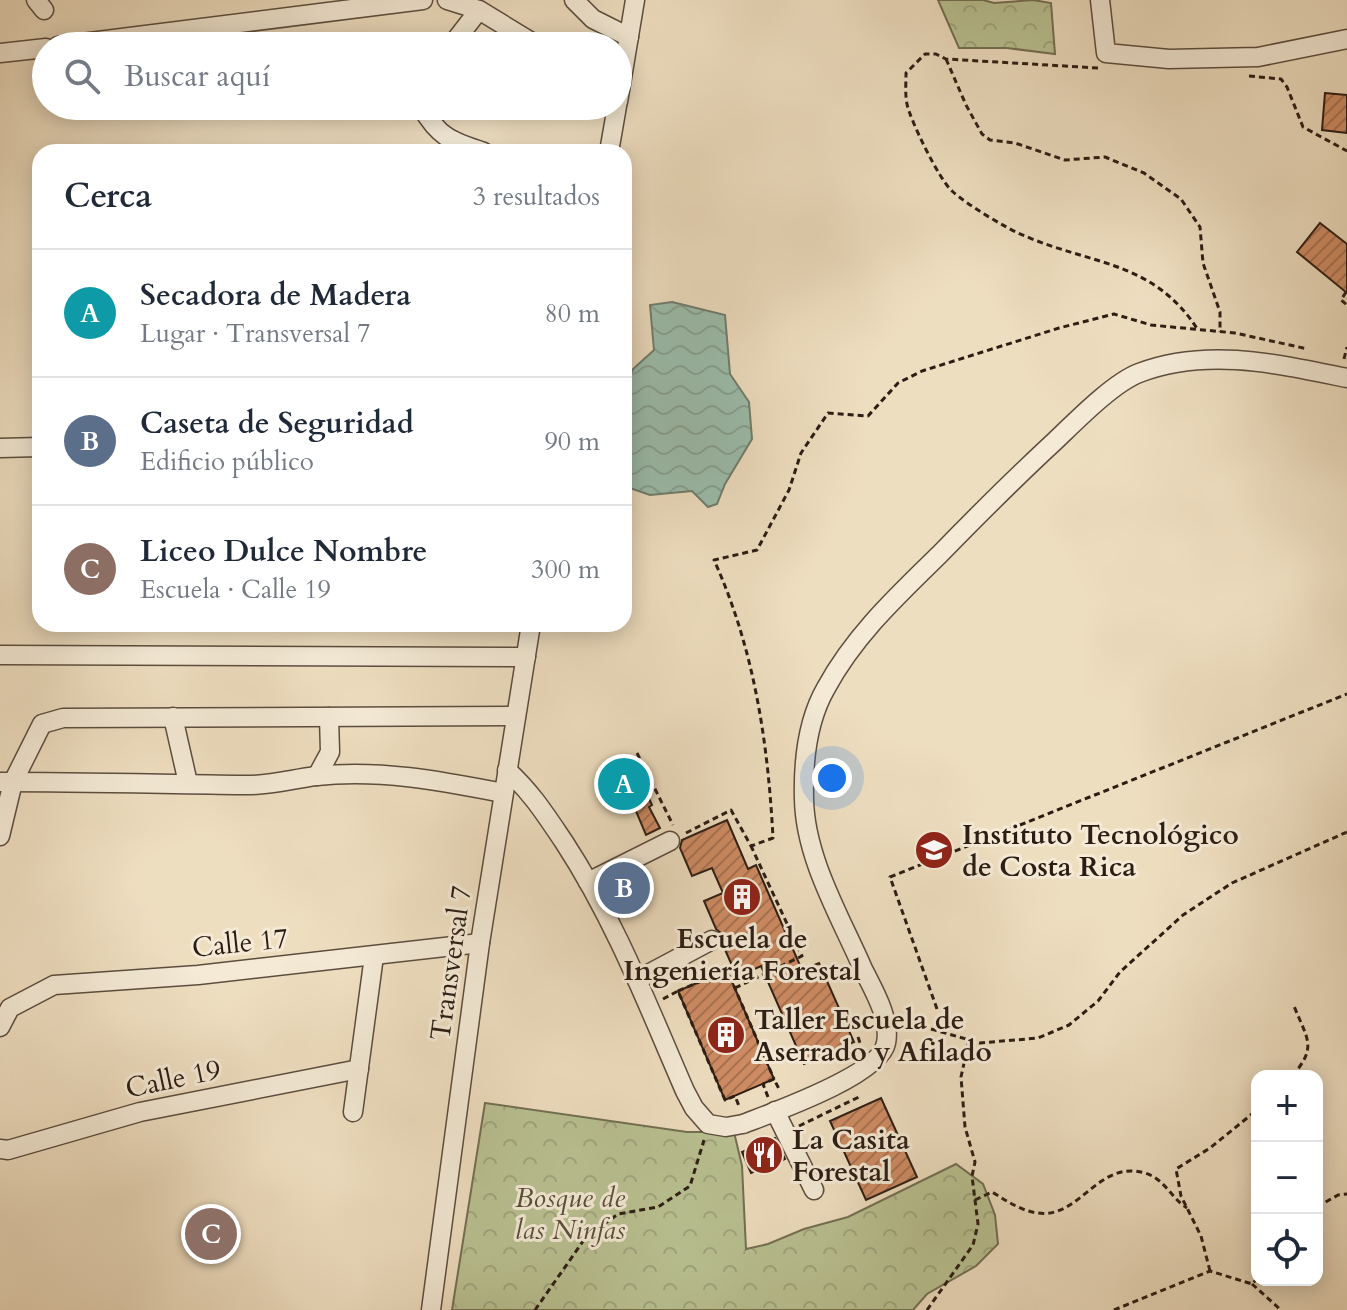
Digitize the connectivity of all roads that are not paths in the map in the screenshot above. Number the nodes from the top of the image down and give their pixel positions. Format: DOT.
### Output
graph roads {
  1 [pos="423,0"];
  2 [pos="447,0"];
  3 [pos="574,0"];
  4 [pos="635,0"];
  5 [pos="1100,0"];
  6 [pos="479,10"];
  7 [pos="169,32"];
  8 [pos="462,32"];
  9 [pos="515,32"];
  10 [pos="619,32"];
  11 [pos="630,32"];
  12 [pos="1347,39"];
  13 [pos="32,50"];
  14 [pos="0,53"];
  15 [pos="428,120"];
  16 [pos="614,120"];
  17 [pos="456,144"];
  18 [pos="610,144"];
  19 [pos="1345,371"];
  20 [pos="32,447"];
  21 [pos="0,448"];
  22 [pos="530,632"];
  23 [pos="0,655"];
  24 [pos="526,657"];
  25 [pos="516,716"];
  26 [pos="173,717"];
  27 [pos="329,717"];
  28 [pos="507,770"];
  29 [pos="317,776"];
  30 [pos="7,782"];
  31 [pos="188,783"];
  32 [pos="503,793"];
  33 [pos="0,836"];
  34 [pos="670,841"];
  35 [pos="588,882"];
  36 [pos="712,940"];
  37 [pos="480,943"];
  38 [pos="374,956"];
  39 [pos="637,980"];
  40 [pos="0,1027"];
  41 [pos="359,1069"];
  42 [pos="775,1102"];
  43 [pos="353,1112"];
  44 [pos="0,1149"];
  45 [pos="814,1190"];
  46 [pos="431,1310"];
  1 -- 7 [label="street"];
  2 -- 6 [label="street"];
  3 -- 10 [label="street"];
  4 -- 11 [label="street"];
  5 -- 12 [label="street"];
  6 -- 8 [label="street"];
  6 -- 9 [label="street"];
  13 -- 14 [label="street"];
  15 -- 17 [label="street"];
  16 -- 18 [label="street"];
  19 -- 42 [label="street"];
  20 -- 21 [label="street"];
  22 -- 24 [label="street, Transversal 7"];
  23 -- 24 [label="street"];
  24 -- 25 [label="street, Transversal 7"];
  25 -- 27 [label="street"];
  25 -- 28 [label="street, Transversal 7"];
  26 -- 27 [label="street"];
  26 -- 30 [label="street"];
  26 -- 31 [label="street"];
  27 -- 29 [label="street"];
  28 -- 32 [label="street, Transversal 7"];
  28 -- 35 [label="street"];
  29 -- 31 [label="street"];
  29 -- 32 [label="street"];
  30 -- 31 [label="street"];
  30 -- 33 [label="street"];
  32 -- 37 [label="street, Transversal 7"];
  34 -- 35 [label="street"];
  35 -- 39 [label="street"];
  36 -- 39 [label="street"];
  37 -- 38 [label="street, Calle 17"];
  37 -- 46 [label="street, Transversal 7"];
  38 -- 40 [label="street, Calle 17"];
  38 -- 41 [label="street"];
  39 -- 42 [label="street"];
  41 -- 43 [label="street"];
  41 -- 44 [label="street, Calle 19"];
  42 -- 45 [label="street"];
}
